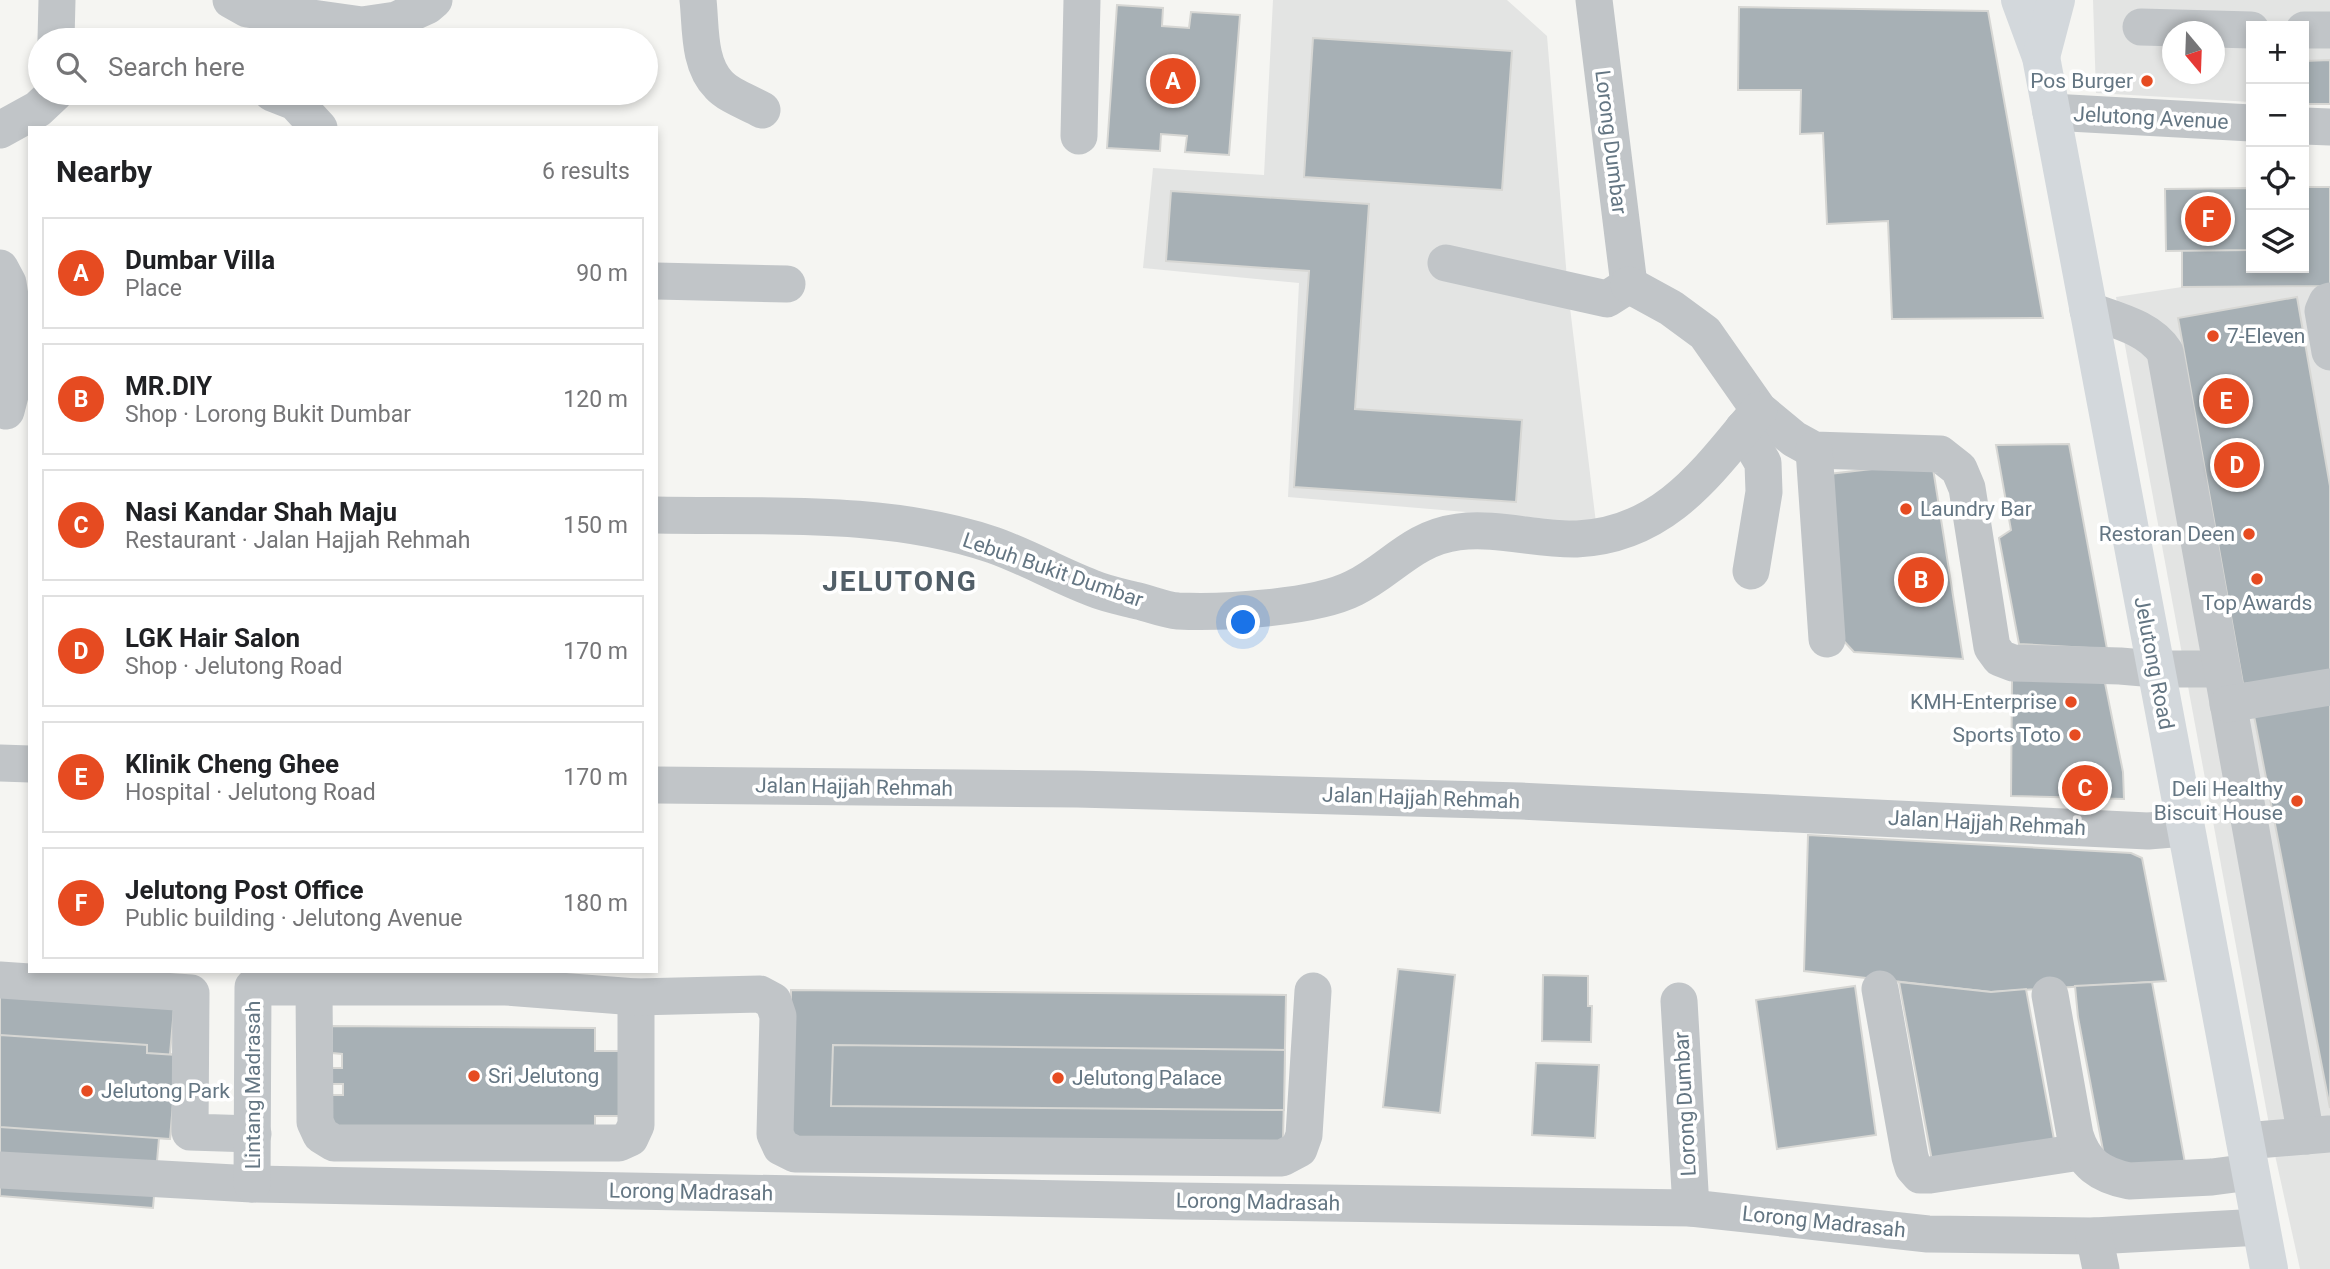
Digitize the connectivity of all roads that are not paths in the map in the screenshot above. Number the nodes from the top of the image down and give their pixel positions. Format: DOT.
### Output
graph roads {
  1 [pos="57,0"];
  2 [pos="434,0"];
  3 [pos="698,0"];
  4 [pos="1082,0"];
  5 [pos="1594,0"];
  6 [pos="2020,0"];
  7 [pos="2056,0"];
  8 [pos="242,16"];
  9 [pos="2141,27"];
  10 [pos="56,28"];
  11 [pos="2246,30"];
  12 [pos="2309,30"];
  13 [pos="2330,30"];
  14 [pos="2041,57"];
  15 [pos="42,105"];
  16 [pos="298,105"];
  17 [pos="762,110"];
  18 [pos="2052,112"];
  19 [pos="2246,123"];
  20 [pos="317,126"];
  21 [pos="2309,126"];
  22 [pos="2330,127"];
  23 [pos="0,130"];
  24 [pos="1079,136"];
  25 [pos="1446,263"];
  26 [pos="0,268"];
  27 [pos="658,281"];
  28 [pos="787,284"];
  29 [pos="1629,285"];
  30 [pos="2330,301"];
  31 [pos="2088,310"];
  32 [pos="2330,352"];
  33 [pos="12,413"];
  34 [pos="1751,419"];
  35 [pos="1814,450"];
  36 [pos="658,515"];
  37 [pos="1751,571"];
  38 [pos="1827,639"];
  39 [pos="2155,669"];
  40 [pos="2225,686"];
  41 [pos="2330,687"];
  42 [pos="0,763"];
  43 [pos="28,764"];
  44 [pos="658,785"];
  45 [pos="2185,828"];
  46 [pos="0,980"];
  47 [pos="314,987"];
  48 [pos="1881,989"];
  49 [pos="1312,991"];
  50 [pos="2050,995"];
  51 [pos="636,997"];
  52 [pos="1679,1001"];
  53 [pos="253,1134"];
  54 [pos="2318,1135"];
  55 [pos="2080,1152"];
  56 [pos="2248,1156"];
  57 [pos="1178,1157"];
  58 [pos="1229,1157"];
  59 [pos="0,1170"];
  60 [pos="253,1184"];
  61 [pos="1177,1201"];
  62 [pos="1227,1201"];
  63 [pos="1691,1208"];
  64 [pos="2261,1227"];
  65 [pos="2097,1252"];
  66 [pos="2269,1269"];
  1 -- 10 [label="street"];
  2 -- 8 [label="street"];
  3 -- 17 [label="street"];
  4 -- 24 [label="street"];
  5 -- 29 [label="street, Lorong Dumbar"];
  6 -- 14 [label="main road, Jelutong Road"];
  7 -- 14 [label="main road, Jelutong Road"];
  9 -- 11 [label="street"];
  12 -- 13 [label="street"];
  14 -- 18 [label="main road, Jelutong Road"];
  15 -- 23 [label="street"];
  16 -- 20 [label="street"];
  18 -- 19 [label="street, Jelutong Avenue"];
  18 -- 31 [label="main road, Jelutong Road"];
  21 -- 22 [label="street"];
  25 -- 29 [label="street"];
  26 -- 33 [label="street"];
  27 -- 28 [label="street"];
  29 -- 34 [label="street"];
  30 -- 32 [label="street"];
  31 -- 39 [label="main road, Jelutong Road"];
  31 -- 40 [label="street"];
  34 -- 35 [label="street"];
  34 -- 36 [label="street, Lebuh Bukit Dumbar"];
  34 -- 37 [label="street"];
  35 -- 38 [label="street"];
  35 -- 39 [label="street"];
  39 -- 40 [label="street"];
  39 -- 45 [label="main road, Jelutong Road"];
  40 -- 41 [label="street"];
  40 -- 54 [label="street"];
  42 -- 43 [label="street"];
  44 -- 45 [label="street, Jalan Hajjah Rehmah"];
  45 -- 56 [label="main road, Jelutong Road"];
  46 -- 53 [label="street"];
  47 -- 51 [label="street"];
  47 -- 51 [label="street"];
  47 -- 53 [label="street, Lintang Madrasah"];
  48 -- 55 [label="street"];
  49 -- 58 [label="street"];
  50 -- 55 [label="street"];
  51 -- 57 [label="street"];
  52 -- 63 [label="street, Lorong Dumbar"];
  53 -- 60 [label="street, Lintang Madrasah"];
  54 -- 56 [label="street"];
  55 -- 56 [label="street"];
  56 -- 64 [label="main road, Jelutong Road"];
  57 -- 58 [label="street"];
  57 -- 61 [label="street"];
  58 -- 62 [label="street"];
  59 -- 60 [label="street, Lorong Madrasah"];
  60 -- 61 [label="street, Lorong Madrasah"];
  61 -- 62 [label="street, Lorong Madrasah"];
  62 -- 63 [label="street, Lorong Madrasah"];
  63 -- 65 [label="street, Lorong Madrasah"];
  64 -- 65 [label="street, Lorong Madrasah"];
  64 -- 66 [label="main road, Jelutong Road"];
}
